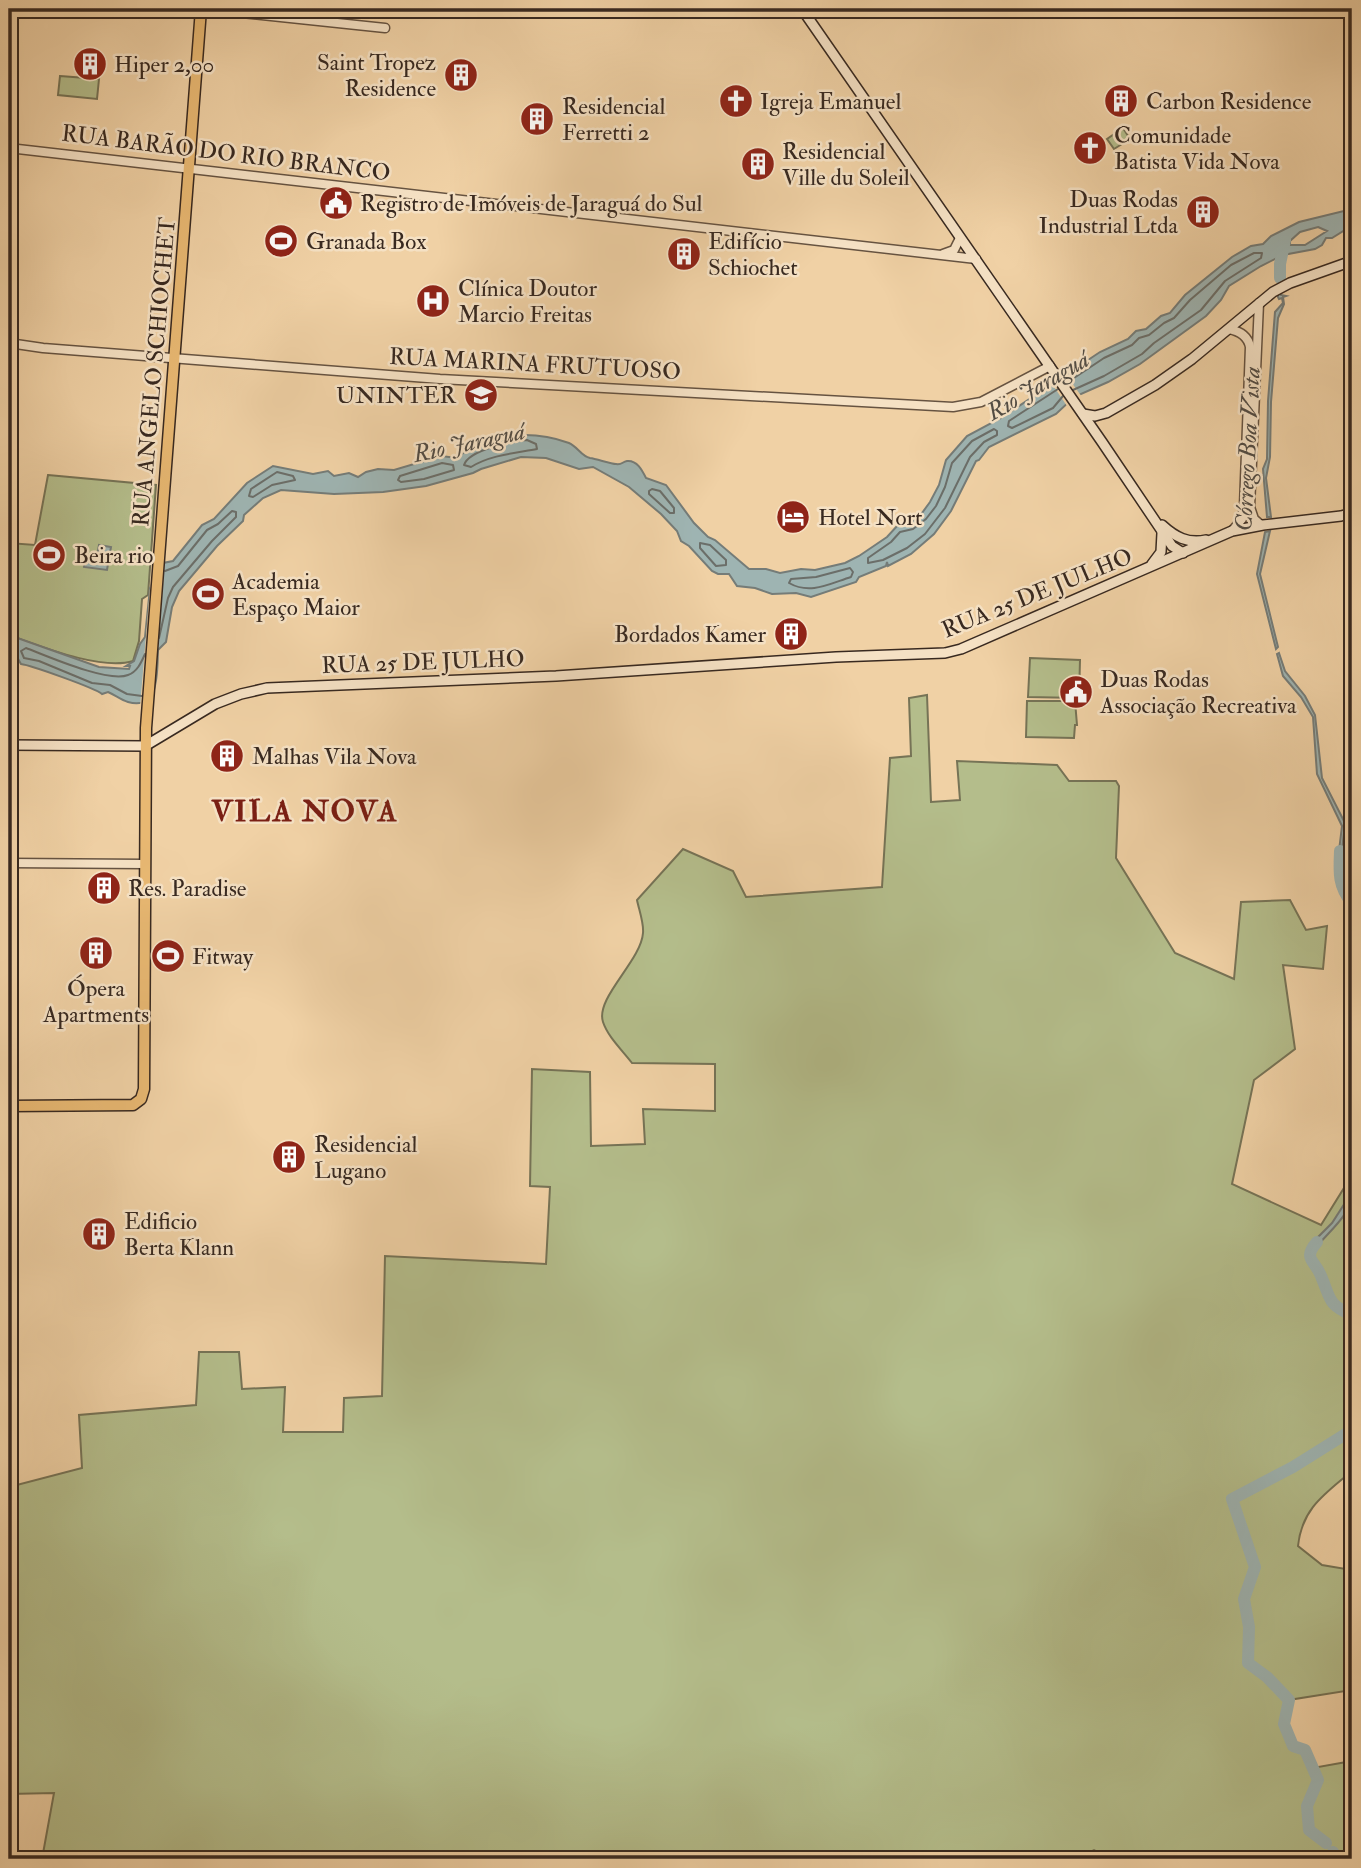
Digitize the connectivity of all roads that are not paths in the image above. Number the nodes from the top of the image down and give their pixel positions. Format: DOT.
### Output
graph roads {
  1 [pos="11,9"];
  2 [pos="202,9"];
  3 [pos="802,9"];
  4 [pos="385,27"];
  5 [pos="9,40"];
  6 [pos="9,148"];
  7 [pos="190,168"];
  8 [pos="960,238"];
  9 [pos="940,254"];
  10 [pos="976,259"];
  11 [pos="1352,261"];
  12 [pos="1259,303"];
  13 [pos="1229,330"];
  14 [pos="9,344"];
  15 [pos="174,359"];
  16 [pos="1053,370"];
  17 [pos="1081,411"];
  18 [pos="1105,413"];
  19 [pos="1102,442"];
  20 [pos="1352,513"];
  21 [pos="1153,516"];
  22 [pos="1265,525"];
  23 [pos="1162,531"];
  24 [pos="1231,531"];
  25 [pos="1216,538"];
  26 [pos="1183,553"];
  27 [pos="1146,569"];
  28 [pos="9,745"];
  29 [pos="145,746"];
  30 [pos="9,863"];
  31 [pos="145,864"];
  32 [pos="9,1106"];
  1 -- 5 [label="main road"];
  2 -- 4 [label="street"];
  2 -- 7 [label="main road, RUA ANGELO SCHIOCHET"];
  3 -- 8 [label="main road"];
  6 -- 7 [label="street, RUA BARÃO DO RIO BRANCO"];
  7 -- 9 [label="street, RUA BARÃO DO RIO BRANCO"];
  7 -- 15 [label="main road, RUA ANGELO SCHIOCHET"];
  8 -- 9 [label="street"];
  8 -- 10 [label="main road"];
  9 -- 10 [label="street, RUA BARÃO DO RIO BRANCO"];
  10 -- 16 [label="main road"];
  11 -- 12 [label="main road"];
  12 -- 13 [label="main road"];
  12 -- 22 [label="street"];
  13 -- 18 [label="main road"];
  13 -- 24 [label="street"];
  14 -- 15 [label="street, RUA MARINA FRUTUOSO"];
  15 -- 16 [label="street, RUA MARINA FRUTUOSO"];
  15 -- 29 [label="main road, RUA ANGELO SCHIOCHET"];
  16 -- 17 [label="main road"];
  17 -- 18 [label="main road"];
  17 -- 19 [label="main road"];
  18 -- 19 [label="main road"];
  19 -- 21 [label="main road"];
  20 -- 22 [label="main road, RUA 25 DE JULHO"];
  21 -- 23 [label="main road"];
  21 -- 25 [label="main road"];
  22 -- 24 [label="main road, RUA 25 DE JULHO"];
  23 -- 26 [label="main road"];
  23 -- 27 [label="main road"];
  24 -- 25 [label="main road, RUA 25 DE JULHO"];
  25 -- 26 [label="main road, RUA 25 DE JULHO"];
  26 -- 27 [label="main road, RUA 25 DE JULHO"];
  27 -- 29 [label="main road, RUA 25 DE JULHO"];
  28 -- 29 [label="main road"];
  29 -- 31 [label="main road"];
  30 -- 31 [label="street"];
  31 -- 32 [label="main road"];
}
